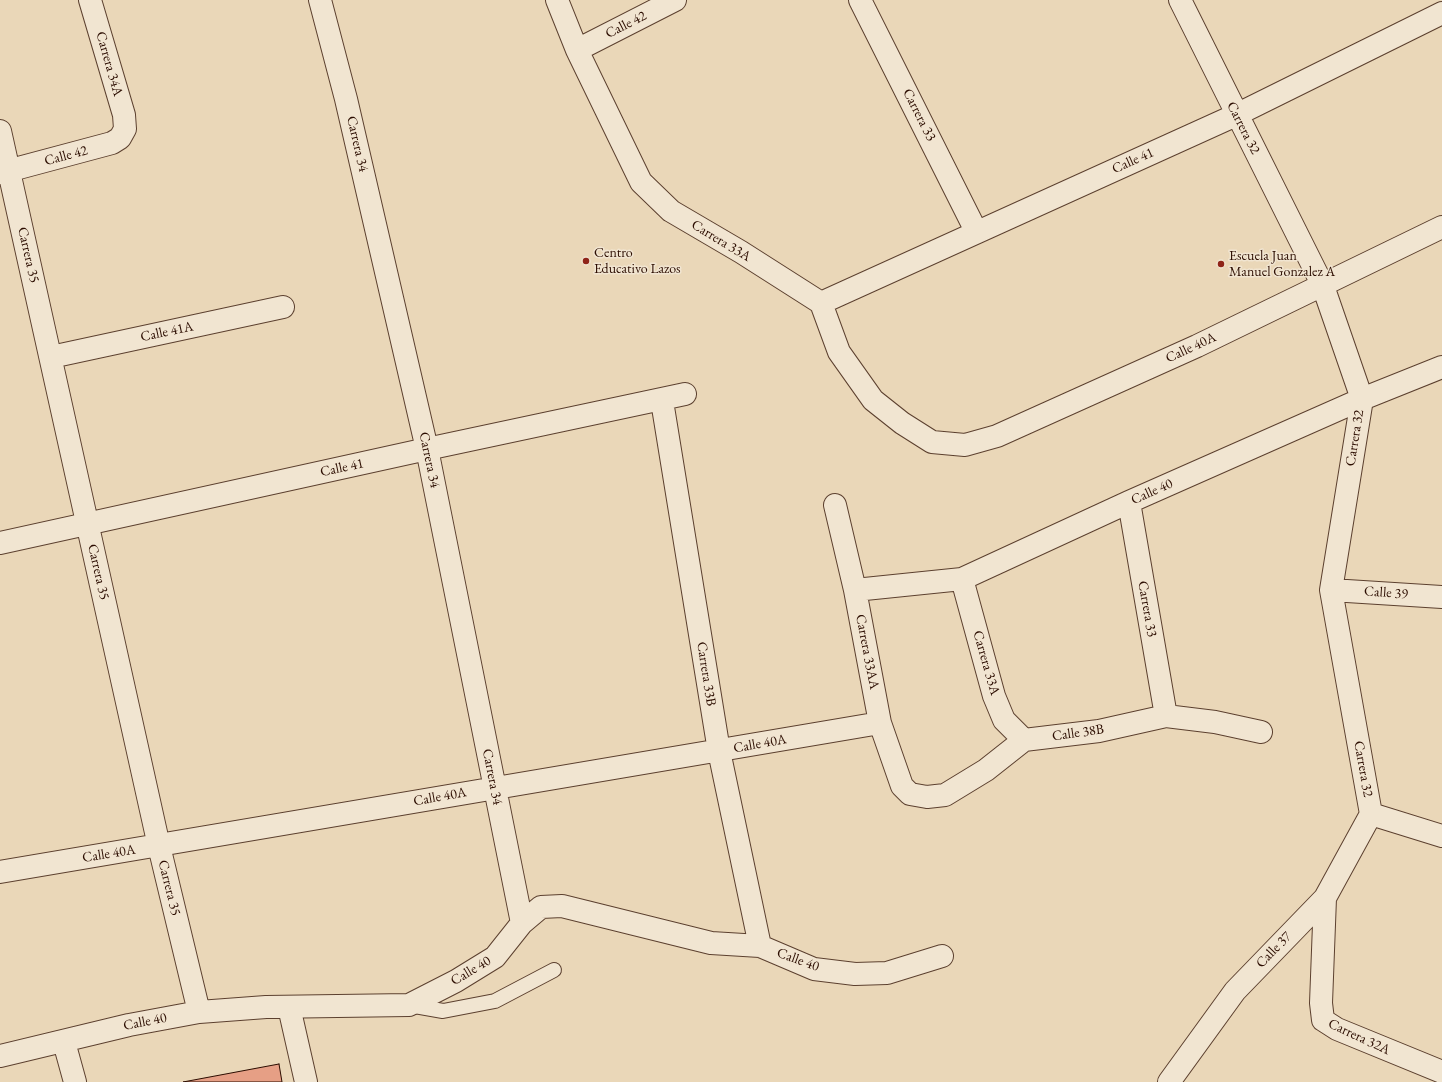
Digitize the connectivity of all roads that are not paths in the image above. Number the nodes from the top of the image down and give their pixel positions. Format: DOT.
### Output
graph roads {
  1 [pos="90,0"];
  2 [pos="320,0"];
  3 [pos="558,0"];
  4 [pos="675,0"];
  5 [pos="860,0"];
  6 [pos="1180,0"];
  7 [pos="1442,13"];
  8 [pos="577,50"];
  9 [pos="1236,115"];
  10 [pos="126,129"];
  11 [pos="0,131"];
  12 [pos="5,172"];
  13 [pos="1442,226"];
  14 [pos="976,231"];
  15 [pos="1323,286"];
  16 [pos="820,303"];
  17 [pos="283,307"];
  18 [pos="51,357"];
  19 [pos="1442,367"];
  20 [pos="685,394"];
  21 [pos="1362,399"];
  22 [pos="662,400"];
  23 [pos="427,449"];
  24 [pos="1129,502"];
  25 [pos="835,505"];
  26 [pos="88,524"];
  27 [pos="0,544"];
  28 [pos="962,579"];
  29 [pos="855,590"];
  30 [pos="1331,590"];
  31 [pos="1442,597"];
  32 [pos="1166,716"];
  33 [pos="880,723"];
  34 [pos="1261,732"];
  35 [pos="1024,740"];
  36 [pos="719,751"];
  37 [pos="494,788"];
  38 [pos="1372,814"];
  39 [pos="1442,836"];
  40 [pos="159,846"];
  41 [pos="0,872"];
  42 [pos="1325,898"];
  43 [pos="522,922"];
  44 [pos="760,946"];
  45 [pos="942,956"];
  46 [pos="554,970"];
  47 [pos="409,1005"];
  48 [pos="289,1007"];
  49 [pos="200,1012"];
  50 [pos="64,1042"];
  51 [pos="0,1056"];
  52 [pos="1442,1072"];
  53 [pos="75,1082"];
  54 [pos="306,1082"];
  55 [pos="1169,1082"];
  1 -- 10 [label="street, Carrera 34A"];
  2 -- 23 [label="street, Carrera 34"];
  3 -- 8 [label="street, Carrera 33A"];
  4 -- 8 [label="street, Calle 42"];
  5 -- 14 [label="street, Carrera 33"];
  6 -- 9 [label="street, Carrera 32"];
  7 -- 9 [label="street, Calle 41"];
  8 -- 16 [label="street, Carrera 33A"];
  9 -- 14 [label="street, Calle 41"];
  9 -- 15 [label="street, Carrera 32"];
  10 -- 12 [label="street, Calle 42"];
  11 -- 12 [label="street, Carrera 35"];
  12 -- 18 [label="street, Carrera 35"];
  13 -- 15 [label="street, Calle 40A"];
  14 -- 16 [label="street, Calle 41"];
  15 -- 16 [label="street, Calle 40A"];
  15 -- 21 [label="street, Carrera 32"];
  17 -- 18 [label="street, Calle 41A"];
  18 -- 26 [label="street, Carrera 35"];
  19 -- 21 [label="street, Calle 40"];
  20 -- 22 [label="street, Calle 41"];
  21 -- 24 [label="street, Calle 40"];
  21 -- 30 [label="street, Carrera 32"];
  22 -- 23 [label="street, Calle 41"];
  22 -- 36 [label="street, Carrera 33B"];
  23 -- 26 [label="street, Calle 41"];
  23 -- 37 [label="street, Carrera 34"];
  24 -- 28 [label="street, Calle 40"];
  24 -- 32 [label="street, Carrera 33"];
  25 -- 29 [label="street, Carrera 33AA"];
  26 -- 27 [label="street, Calle 41"];
  26 -- 40 [label="street, Carrera 35"];
  28 -- 29 [label="street, Calle 40"];
  28 -- 35 [label="street, Carrera 33A"];
  29 -- 33 [label="street, Carrera 33AA"];
  30 -- 31 [label="street, Calle 39"];
  30 -- 38 [label="street, Carrera 32"];
  32 -- 34 [label="street, Calle 38B"];
  32 -- 35 [label="street, Calle 38B"];
  33 -- 35 [label="street, Carrera 33AA"];
  33 -- 36 [label="street, Calle 40A"];
  36 -- 37 [label="street, Calle 40A"];
  36 -- 44 [label="street, Carrera 33B"];
  37 -- 40 [label="street, Calle 40A"];
  37 -- 43 [label="street, Carrera 34"];
  38 -- 39 [label="street, Carrera 32"];
  38 -- 42 [label="street, Calle 37"];
  40 -- 41 [label="street, Calle 40A"];
  40 -- 49 [label="street, Carrera 35"];
  42 -- 52 [label="street, Carrera 32A"];
  42 -- 55 [label="street, Calle 37"];
  43 -- 44 [label="street, Calle 40"];
  43 -- 47 [label="street, Calle 40"];
  44 -- 45 [label="street, Calle 40"];
  46 -- 47 [label="lane"];
  47 -- 48 [label="street, Calle 40"];
  48 -- 49 [label="street, Calle 40"];
  48 -- 54 [label="street"];
  49 -- 50 [label="street, Calle 40"];
  50 -- 51 [label="street, Calle 40"];
  50 -- 53 [label="street"];
}
